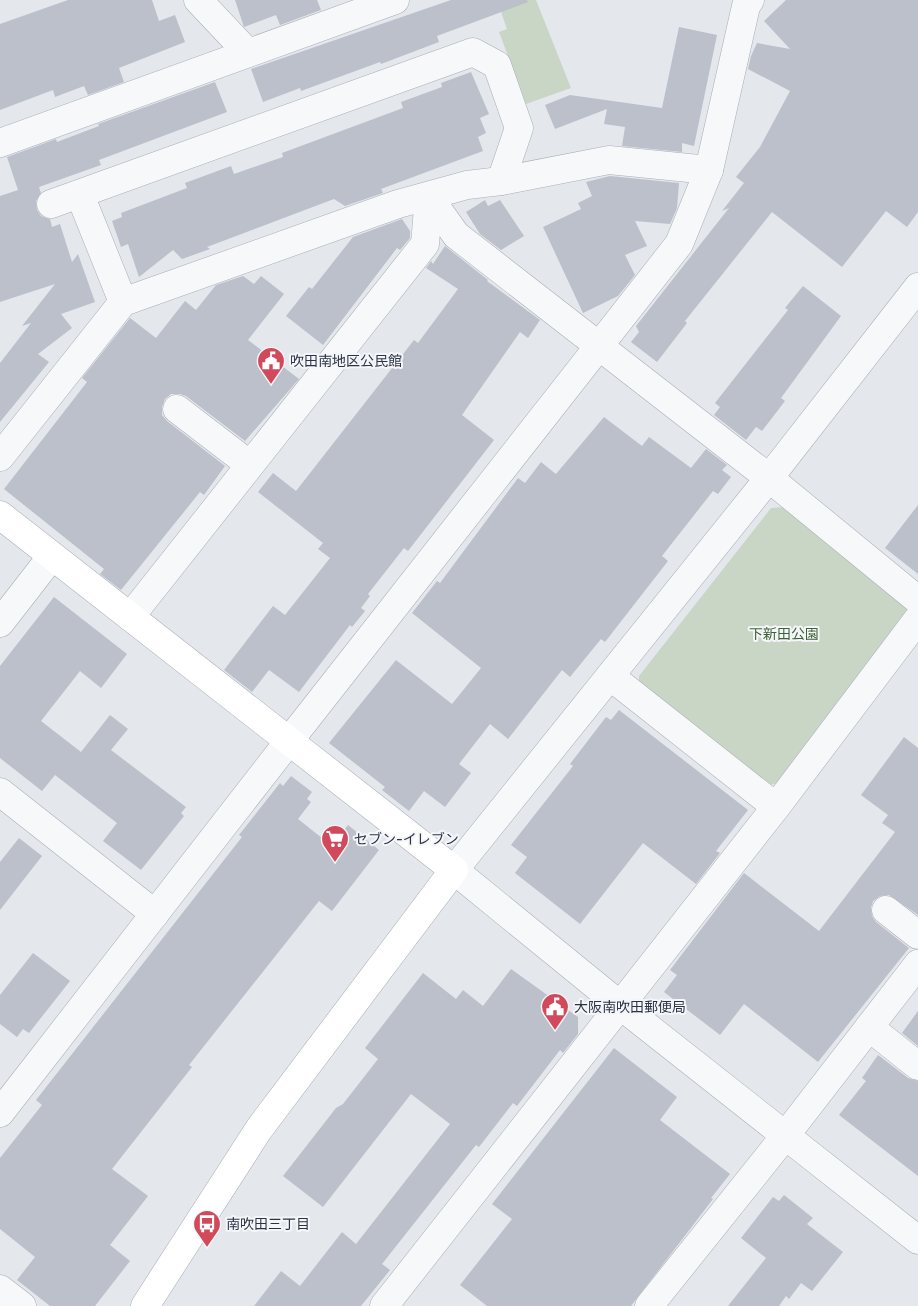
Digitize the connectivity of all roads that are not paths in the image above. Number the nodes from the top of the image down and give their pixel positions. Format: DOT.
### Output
graph roads {
  1 [pos="198,0"];
  2 [pos="394,0"];
  3 [pos="750,0"];
  4 [pos="248,53"];
  5 [pos="0,143"];
  6 [pos="709,170"];
  7 [pos="501,182"];
  8 [pos="80,195"];
  9 [pos="429,197"];
  10 [pos="51,204"];
  11 [pos="918,287"];
  12 [pos="123,302"];
  13 [pos="599,347"];
  14 [pos="177,410"];
  15 [pos="0,457"];
  16 [pos="250,465"];
  17 [pos="769,478"];
  18 [pos="0,515"];
  19 [pos="52,556"];
  20 [pos="918,600"];
  21 [pos="130,617"];
  22 [pos="918,619"];
  23 [pos="0,623"];
  24 [pos="610,676"];
  25 [pos="289,741"];
  26 [pos="0,792"];
  27 [pos="776,808"];
  28 [pos="454,870"];
  29 [pos="886,910"];
  30 [pos="155,914"];
  31 [pos="918,935"];
  32 [pos="918,964"];
  33 [pos="620,1006"];
  34 [pos="869,1027"];
  35 [pos="918,1066"];
  36 [pos="0,1113"];
  37 [pos="785,1136"];
  38 [pos="918,1240"];
  39 [pos="0,1289"];
  40 [pos="22,1306"];
  41 [pos="145,1306"];
  42 [pos="384,1306"];
  43 [pos="649,1306"];
  1 -- 4 [label="street"];
  2 -- 4 [label="street"];
  3 -- 6 [label="street"];
  4 -- 5 [label="street"];
  6 -- 7 [label="street"];
  6 -- 13 [label="street"];
  7 -- 8 [label="street"];
  7 -- 9 [label="street"];
  8 -- 10 [label="street"];
  8 -- 12 [label="street"];
  9 -- 12 [label="street"];
  9 -- 13 [label="street"];
  9 -- 16 [label="street"];
  11 -- 17 [label="street"];
  12 -- 15 [label="street"];
  13 -- 17 [label="street"];
  13 -- 25 [label="street"];
  14 -- 16 [label="street"];
  16 -- 21 [label="street"];
  17 -- 20 [label="street"];
  17 -- 24 [label="street"];
  18 -- 19 [label="street"];
  19 -- 21 [label="street"];
  19 -- 23 [label="street"];
  21 -- 25 [label="street"];
  22 -- 27 [label="street"];
  24 -- 27 [label="street"];
  24 -- 28 [label="street"];
  25 -- 28 [label="street"];
  25 -- 30 [label="street"];
  26 -- 30 [label="street"];
  27 -- 33 [label="street"];
  28 -- 33 [label="street"];
  28 -- 41 [label="street"];
  29 -- 31 [label="street"];
  30 -- 36 [label="street"];
  32 -- 34 [label="street"];
  33 -- 37 [label="street"];
  33 -- 42 [label="street"];
  34 -- 35 [label="street"];
  34 -- 37 [label="street"];
  37 -- 38 [label="street"];
  37 -- 43 [label="street"];
  39 -- 40 [label="street"];
}
